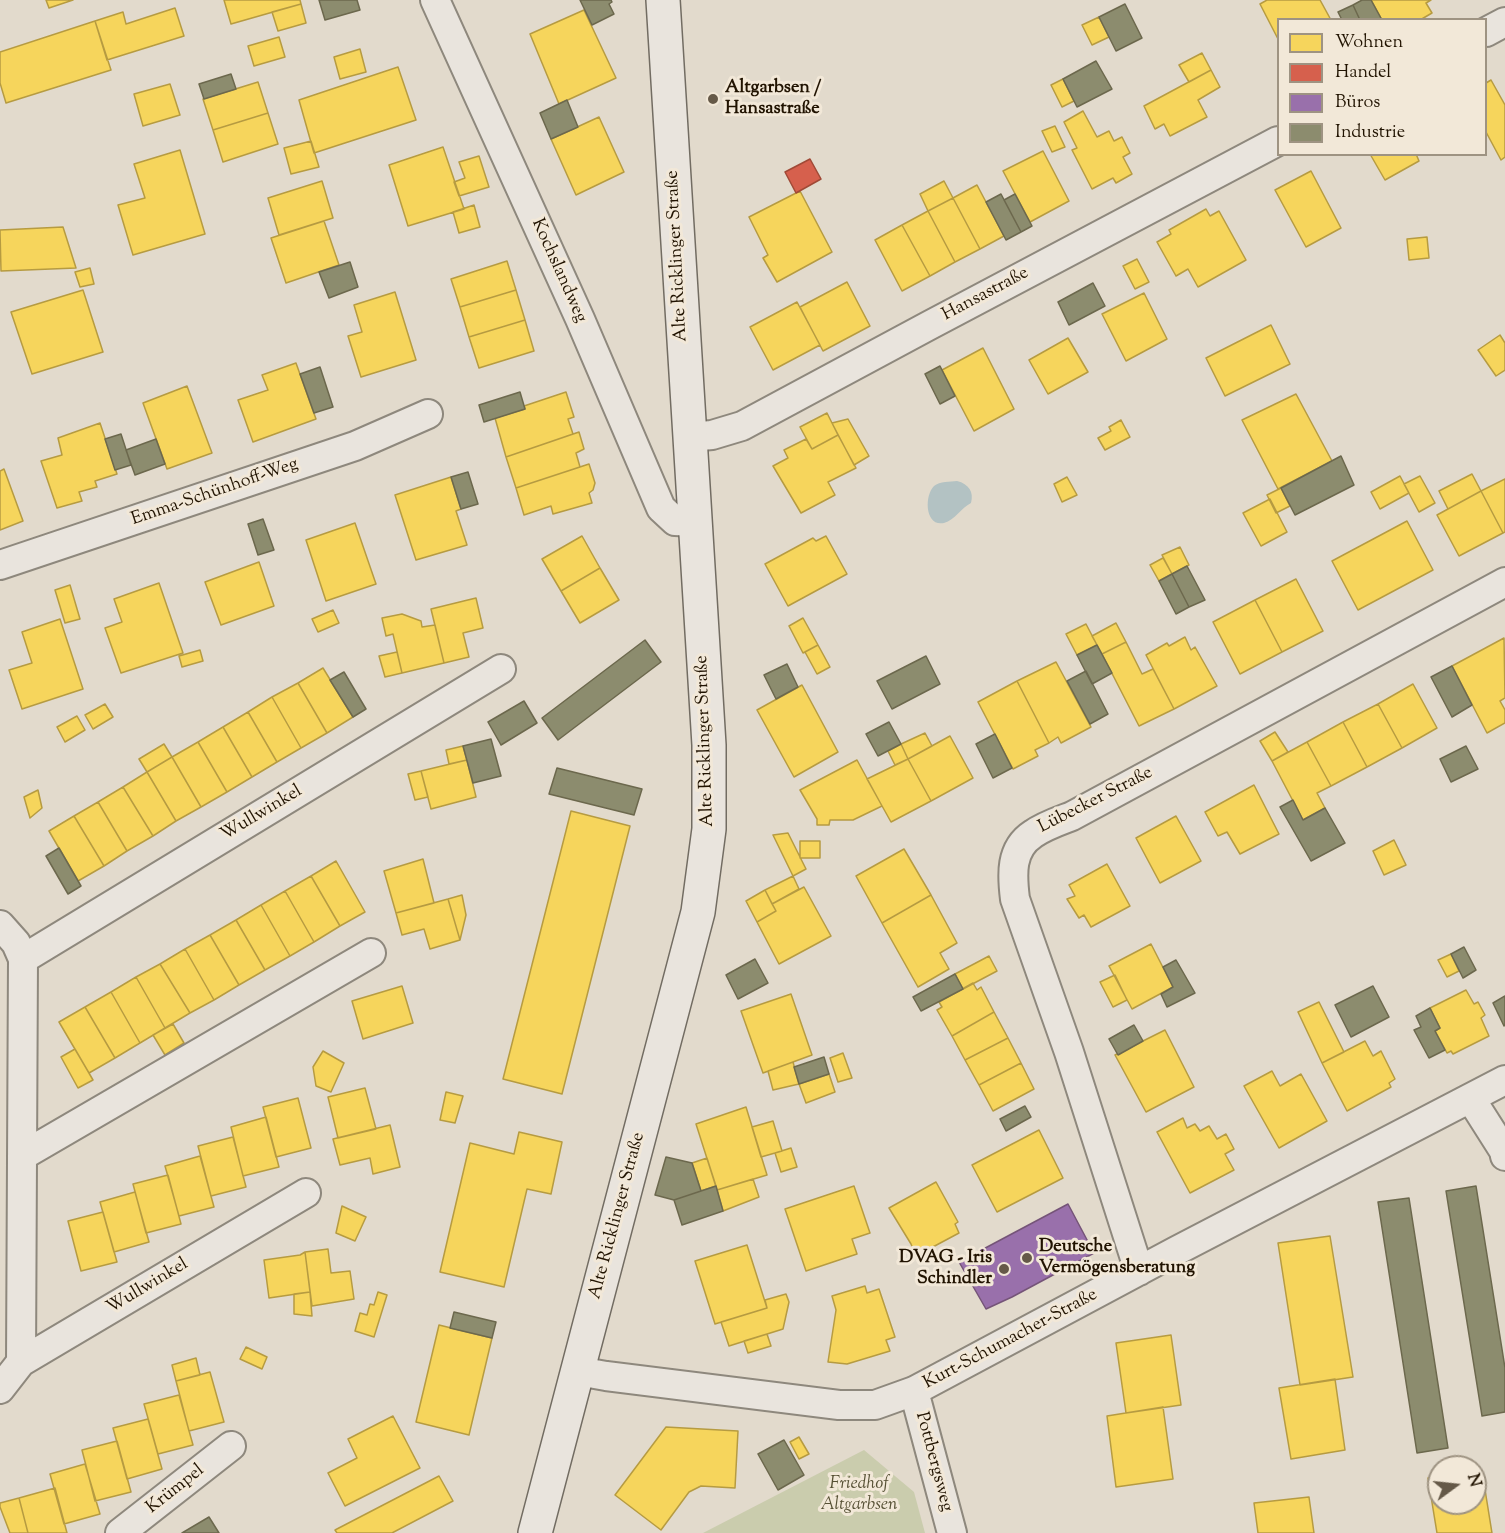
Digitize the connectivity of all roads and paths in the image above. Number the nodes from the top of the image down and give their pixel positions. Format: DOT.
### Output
graph roads {
  1 [pos="435,0"];
  2 [pos="663,0"];
  3 [pos="1505,22"];
  4 [pos="1487,31"];
  5 [pos="1277,142"];
  6 [pos="428,414"];
  7 [pos="690,437"];
  8 [pos="695,522"];
  9 [pos="0,566"];
  10 [pos="1505,582"];
  11 [pos="501,669"];
  12 [pos="0,925"];
  13 [pos="371,953"];
  14 [pos="23,959"];
  15 [pos="1505,1080"];
  16 [pos="1471,1099"];
  17 [pos="22,1156"];
  18 [pos="1505,1156"];
  19 [pos="306,1193"];
  20 [pos="1139,1271"];
  21 [pos="21,1362"];
  22 [pos="578,1371"];
  23 [pos="0,1389"];
  24 [pos="914,1391"];
  25 [pos="231,1446"];
  26 [pos="120,1533"];
  27 [pos="535,1533"];
  28 [pos="952,1533"];
  1 -- 8 [label="street, Kochslandweg"];
  2 -- 7 [label="main road, Alte Ricklinger Straße"];
  3 -- 4 [label="street"];
  5 -- 7 [label="street, Hansastraße"];
  6 -- 9 [label="street, Emma-Schünhoff-Weg"];
  7 -- 8 [label="main road, Alte Ricklinger Straße"];
  8 -- 22 [label="main road, Alte Ricklinger Straße"];
  10 -- 20 [label="street, Lübecker Straße"];
  11 -- 14 [label="street, Wullwinkel"];
  12 -- 14 [label="street"];
  13 -- 17 [label="street"];
  14 -- 17 [label="street"];
  15 -- 16 [label="street, Kurt-Schumacher-Straße"];
  16 -- 18 [label="street"];
  16 -- 20 [label="street, Kurt-Schumacher-Straße"];
  17 -- 21 [label="street"];
  19 -- 21 [label="street, Wullwinkel"];
  20 -- 24 [label="street, Kurt-Schumacher-Straße"];
  21 -- 23 [label="street, Wullwinkel"];
  22 -- 24 [label="street, Kurt-Schumacher-Straße"];
  22 -- 27 [label="main road, Alte Ricklinger Straße"];
  24 -- 28 [label="street, Pottbergsweg"];
  25 -- 26 [label="street, Krümpel"];
}
